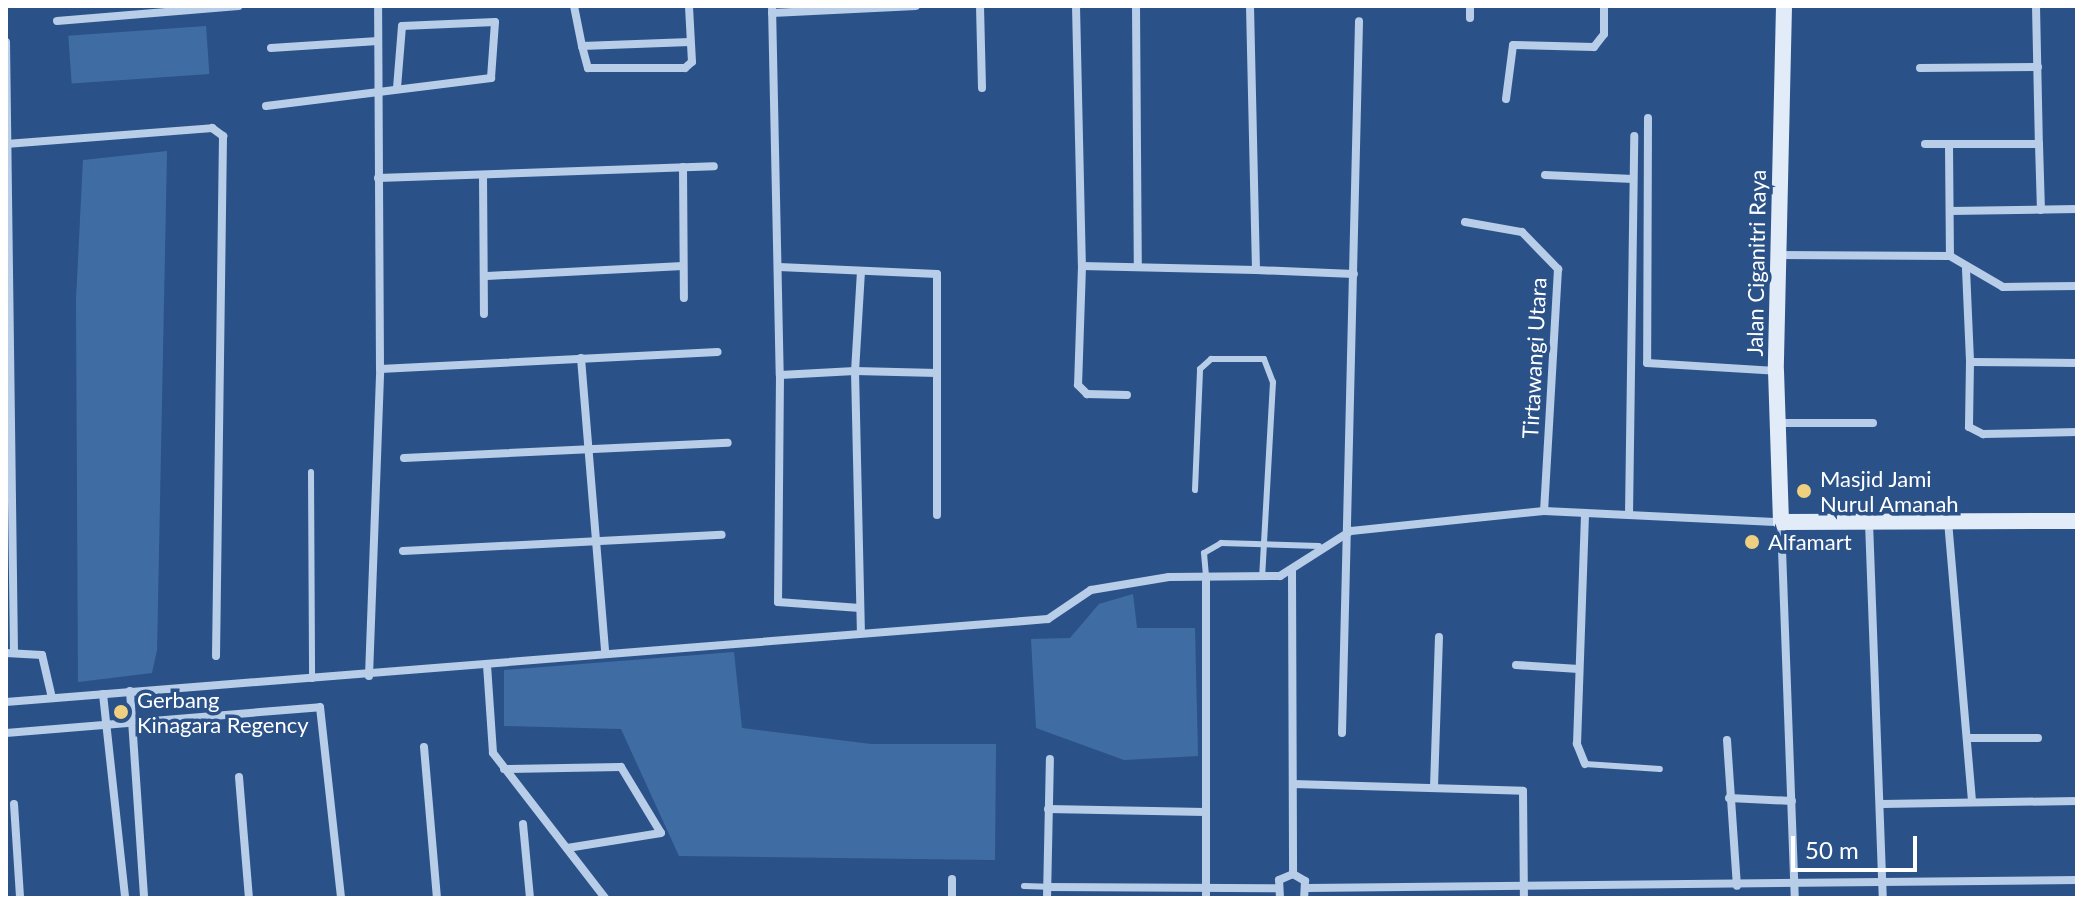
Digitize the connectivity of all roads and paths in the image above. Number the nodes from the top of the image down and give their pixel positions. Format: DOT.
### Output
graph roads {
  1 [pos="238,6"];
  2 [pos="378,6"];
  3 [pos="574,6"];
  4 [pos="689,6"];
  5 [pos="916,6"];
  6 [pos="980,6"];
  7 [pos="1076,6"];
  8 [pos="1136,6"];
  9 [pos="1250,6"];
  10 [pos="1470,6"];
  11 [pos="1604,6"];
  12 [pos="1784,6"];
  13 [pos="2036,6"];
  14 [pos="855,8"];
  15 [pos="772,10"];
  16 [pos="1470,18"];
  17 [pos="57,21"];
  18 [pos="1359,21"];
  19 [pos="378,41"];
  20 [pos="6,42"];
  21 [pos="690,42"];
  22 [pos="582,46"];
  23 [pos="271,48"];
  24 [pos="2038,67"];
  25 [pos="1920,68"];
  26 [pos="397,88"];
  27 [pos="982,88"];
  28 [pos="379,94"];
  29 [pos="1506,99"];
  30 [pos="266,106"];
  31 [pos="1648,118"];
  32 [pos="1634,136"];
  33 [pos="9,144"];
  34 [pos="1925,144"];
  35 [pos="2039,144"];
  36 [pos="1949,145"];
  37 [pos="714,166"];
  38 [pos="683,167"];
  39 [pos="483,175"];
  40 [pos="1545,175"];
  41 [pos="378,178"];
  42 [pos="1633,179"];
  43 [pos="2077,209"];
  44 [pos="2041,210"];
  45 [pos="1950,211"];
  46 [pos="1465,222"];
  47 [pos="1777,255"];
  48 [pos="1950,256"];
  49 [pos="683,266"];
  50 [pos="1082,266"];
  51 [pos="1138,266"];
  52 [pos="779,267"];
  53 [pos="1966,269"];
  54 [pos="1256,270"];
  55 [pos="861,271"];
  56 [pos="1354,274"];
  57 [pos="487,276"];
  58 [pos="2077,286"];
  59 [pos="684,298"];
  60 [pos="484,314"];
  61 [pos="718,352"];
  62 [pos="581,358"];
  63 [pos="1970,362"];
  64 [pos="2077,363"];
  65 [pos="380,369"];
  66 [pos="855,371"];
  67 [pos="1776,371"];
  68 [pos="937,373"];
  69 [pos="780,375"];
  70 [pos="1127,395"];
  71 [pos="1778,423"];
  72 [pos="1873,423"];
  73 [pos="2077,432"];
  74 [pos="728,443"];
  75 [pos="588,450"];
  76 [pos="404,458"];
  77 [pos="311,472"];
  78 [pos="1195,490"];
  79 [pos="1544,511"];
  80 [pos="1585,513"];
  81 [pos="937,515"];
  82 [pos="1629,515"];
  83 [pos="1948,521"];
  84 [pos="2077,521"];
  85 [pos="1781,522"];
  86 [pos="1869,522"];
  87 [pos="1351,531"];
  88 [pos="722,535"];
  89 [pos="594,542"];
  90 [pos="1266,544"];
  91 [pos="1319,546"];
  92 [pos="403,551"];
  93 [pos="1292,571"];
  94 [pos="1206,576"];
  95 [pos="1262,576"];
  96 [pos="860,608"];
  97 [pos="861,631"];
  98 [pos="1439,637"];
  99 [pos="10,652"];
  100 [pos="605,653"];
  101 [pos="216,656"];
  102 [pos="487,665"];
  103 [pos="1516,665"];
  104 [pos="1579,669"];
  105 [pos="369,676"];
  106 [pos="312,679"];
  107 [pos="130,691"];
  108 [pos="103,694"];
  109 [pos="52,698"];
  110 [pos="6,702"];
  111 [pos="132,722"];
  112 [pos="107,724"];
  113 [pos="6,733"];
  114 [pos="1342,733"];
  115 [pos="1970,738"];
  116 [pos="2038,738"];
  117 [pos="1727,740"];
  118 [pos="424,747"];
  119 [pos="1050,759"];
  120 [pos="1585,764"];
  121 [pos="133,765"];
  122 [pos="113,766"];
  123 [pos="504,769"];
  124 [pos="1660,769"];
  125 [pos="239,777"];
  126 [pos="1293,784"];
  127 [pos="1434,787"];
  128 [pos="1729,798"];
  129 [pos="1792,801"];
  130 [pos="1972,801"];
  131 [pos="2077,801"];
  132 [pos="14,804"];
  133 [pos="1882,804"];
  134 [pos="1048,809"];
  135 [pos="1205,812"];
  136 [pos="523,824"];
  137 [pos="567,848"];
  138 [pos="1293,874"];
  139 [pos="952,879"];
  140 [pos="2077,880"];
  141 [pos="1883,884"];
  142 [pos="1524,885"];
  143 [pos="1024,886"];
  144 [pos="1737,886"];
  145 [pos="1047,887"];
  146 [pos="1276,888"];
  147 [pos="1307,888"];
  148 [pos="1206,893"];
  149 [pos="1795,893"];
  150 [pos="20,898"];
  151 [pos="125,898"];
  152 [pos="144,898"];
  153 [pos="249,898"];
  154 [pos="341,898"];
  155 [pos="437,898"];
  156 [pos="530,898"];
  157 [pos="605,898"];
  158 [pos="952,898"];
  159 [pos="1047,898"];
  160 [pos="1280,898"];
  161 [pos="1304,898"];
  162 [pos="1524,898"];
  163 [pos="1883,898"];
  1 -- 17 [label="street"];
  2 -- 19 [label="street"];
  3 -- 22 [label="street"];
  4 -- 21 [label="street"];
  5 -- 14 [label="street"];
  6 -- 27 [label="street"];
  7 -- 50 [label="street"];
  8 -- 51 [label="street"];
  9 -- 54 [label="street"];
  10 -- 16 [label="street"];
  11 -- 29 [label="street"];
  12 -- 47 [label="street, Jalan Ciganitri Raya"];
  13 -- 24 [label="street"];
  14 -- 15 [label="street"];
  15 -- 52 [label="street"];
  18 -- 56 [label="street"];
  19 -- 23 [label="street"];
  19 -- 28 [label="street"];
  20 -- 33 [label="street"];
  21 -- 22 [label="street"];
  21 -- 22 [label="street"];
  24 -- 25 [label="street"];
  24 -- 35 [label="street"];
  26 -- 26 [label="street"];
  26 -- 28 [label="street"];
  28 -- 30 [label="street"];
  28 -- 41 [label="street"];
  31 -- 67 [label="street"];
  32 -- 42 [label="street"];
  33 -- 99 [label="street"];
  33 -- 101 [label="street"];
  34 -- 36 [label="street"];
  35 -- 36 [label="street"];
  35 -- 44 [label="street"];
  36 -- 45 [label="street"];
  37 -- 38 [label="street"];
  38 -- 39 [label="street"];
  38 -- 49 [label="street"];
  39 -- 41 [label="street"];
  39 -- 57 [label="street"];
  40 -- 42 [label="street"];
  41 -- 65 [label="street"];
  42 -- 82 [label="street"];
  43 -- 44 [label="street"];
  44 -- 45 [label="street"];
  45 -- 48 [label="street"];
  46 -- 79 [label="street, Tirtawangi Utara"];
  47 -- 48 [label="street"];
  47 -- 67 [label="street, Jalan Ciganitri Raya"];
  48 -- 53 [label="street"];
  49 -- 57 [label="street"];
  49 -- 59 [label="street"];
  50 -- 51 [label="street"];
  50 -- 70 [label="street"];
  51 -- 54 [label="street"];
  52 -- 55 [label="street"];
  52 -- 69 [label="street"];
  53 -- 58 [label="street"];
  53 -- 63 [label="street"];
  54 -- 56 [label="street"];
  55 -- 66 [label="street"];
  55 -- 68 [label="street"];
  56 -- 87 [label="street"];
  57 -- 60 [label="street"];
  61 -- 62 [label="street"];
  62 -- 65 [label="street"];
  62 -- 75 [label="street"];
  63 -- 64 [label="street"];
  63 -- 73 [label="street"];
  65 -- 105 [label="street"];
  66 -- 68 [label="street"];
  66 -- 69 [label="street"];
  66 -- 96 [label="street"];
  67 -- 71 [label="street, Jalan Ciganitri Raya"];
  68 -- 81 [label="street"];
  69 -- 96 [label="street"];
  71 -- 72 [label="street"];
  71 -- 85 [label="street, Jalan Ciganitri Raya"];
  74 -- 75 [label="street"];
  75 -- 76 [label="street"];
  75 -- 89 [label="street"];
  77 -- 106 [label="lane"];
  78 -- 90 [label="lane"];
  79 -- 80 [label="street"];
  79 -- 87 [label="street"];
  80 -- 82 [label="street"];
  80 -- 104 [label="street"];
  82 -- 85 [label="street"];
  83 -- 84 [label="street"];
  83 -- 86 [label="street"];
  83 -- 115 [label="street"];
  85 -- 86 [label="street"];
  85 -- 129 [label="street"];
  86 -- 133 [label="street"];
  87 -- 91 [label="street"];
  87 -- 114 [label="street"];
  88 -- 89 [label="street"];
  89 -- 92 [label="street"];
  89 -- 100 [label="street"];
  90 -- 91 [label="lane"];
  90 -- 94 [label="lane"];
  90 -- 95 [label="lane"];
  91 -- 93 [label="street"];
  93 -- 95 [label="street"];
  93 -- 126 [label="street"];
  94 -- 95 [label="street"];
  94 -- 97 [label="street"];
  94 -- 135 [label="street"];
  96 -- 97 [label="street"];
  97 -- 100 [label="street"];
  98 -- 127 [label="street"];
  99 -- 109 [label="street"];
  100 -- 102 [label="street"];
  102 -- 105 [label="street"];
  102 -- 123 [label="street"];
  103 -- 104 [label="street"];
  104 -- 120 [label="street"];
  105 -- 106 [label="street"];
  106 -- 107 [label="street"];
  107 -- 108 [label="street"];
  107 -- 111 [label="street"];
  108 -- 109 [label="street"];
  108 -- 112 [label="street"];
  109 -- 110 [label="street"];
  111 -- 112 [label="street"];
  111 -- 121 [label="street"];
  111 -- 154 [label="street"];
  112 -- 113 [label="street"];
  112 -- 122 [label="street"];
  115 -- 116 [label="street"];
  115 -- 130 [label="street"];
  117 -- 128 [label="street"];
  118 -- 155 [label="street"];
  119 -- 134 [label="street"];
  120 -- 124 [label="lane"];
  121 -- 122 [label="street"];
  121 -- 152 [label="street"];
  122 -- 151 [label="street"];
  123 -- 137 [label="street"];
  123 -- 137 [label="street"];
  125 -- 153 [label="street"];
  126 -- 127 [label="street"];
  126 -- 138 [label="street"];
  127 -- 142 [label="street"];
  128 -- 129 [label="street"];
  128 -- 144 [label="street"];
  129 -- 149 [label="street"];
  130 -- 131 [label="street"];
  130 -- 133 [label="street"];
  132 -- 150 [label="street"];
  133 -- 141 [label="street"];
  134 -- 135 [label="street"];
  134 -- 145 [label="street"];
  135 -- 148 [label="street"];
  136 -- 156 [label="street"];
  137 -- 157 [label="street"];
  138 -- 146 [label="street"];
  138 -- 147 [label="street"];
  139 -- 158 [label="street"];
  140 -- 141 [label="street"];
  141 -- 149 [label="street"];
  141 -- 163 [label="street"];
  142 -- 144 [label="street"];
  142 -- 147 [label="street"];
  142 -- 162 [label="street"];
  143 -- 145 [label="lane"];
  144 -- 149 [label="street"];
  145 -- 148 [label="street"];
  145 -- 159 [label="street"];
  146 -- 148 [label="street"];
  146 -- 160 [label="street"];
  147 -- 161 [label="street"];
}
